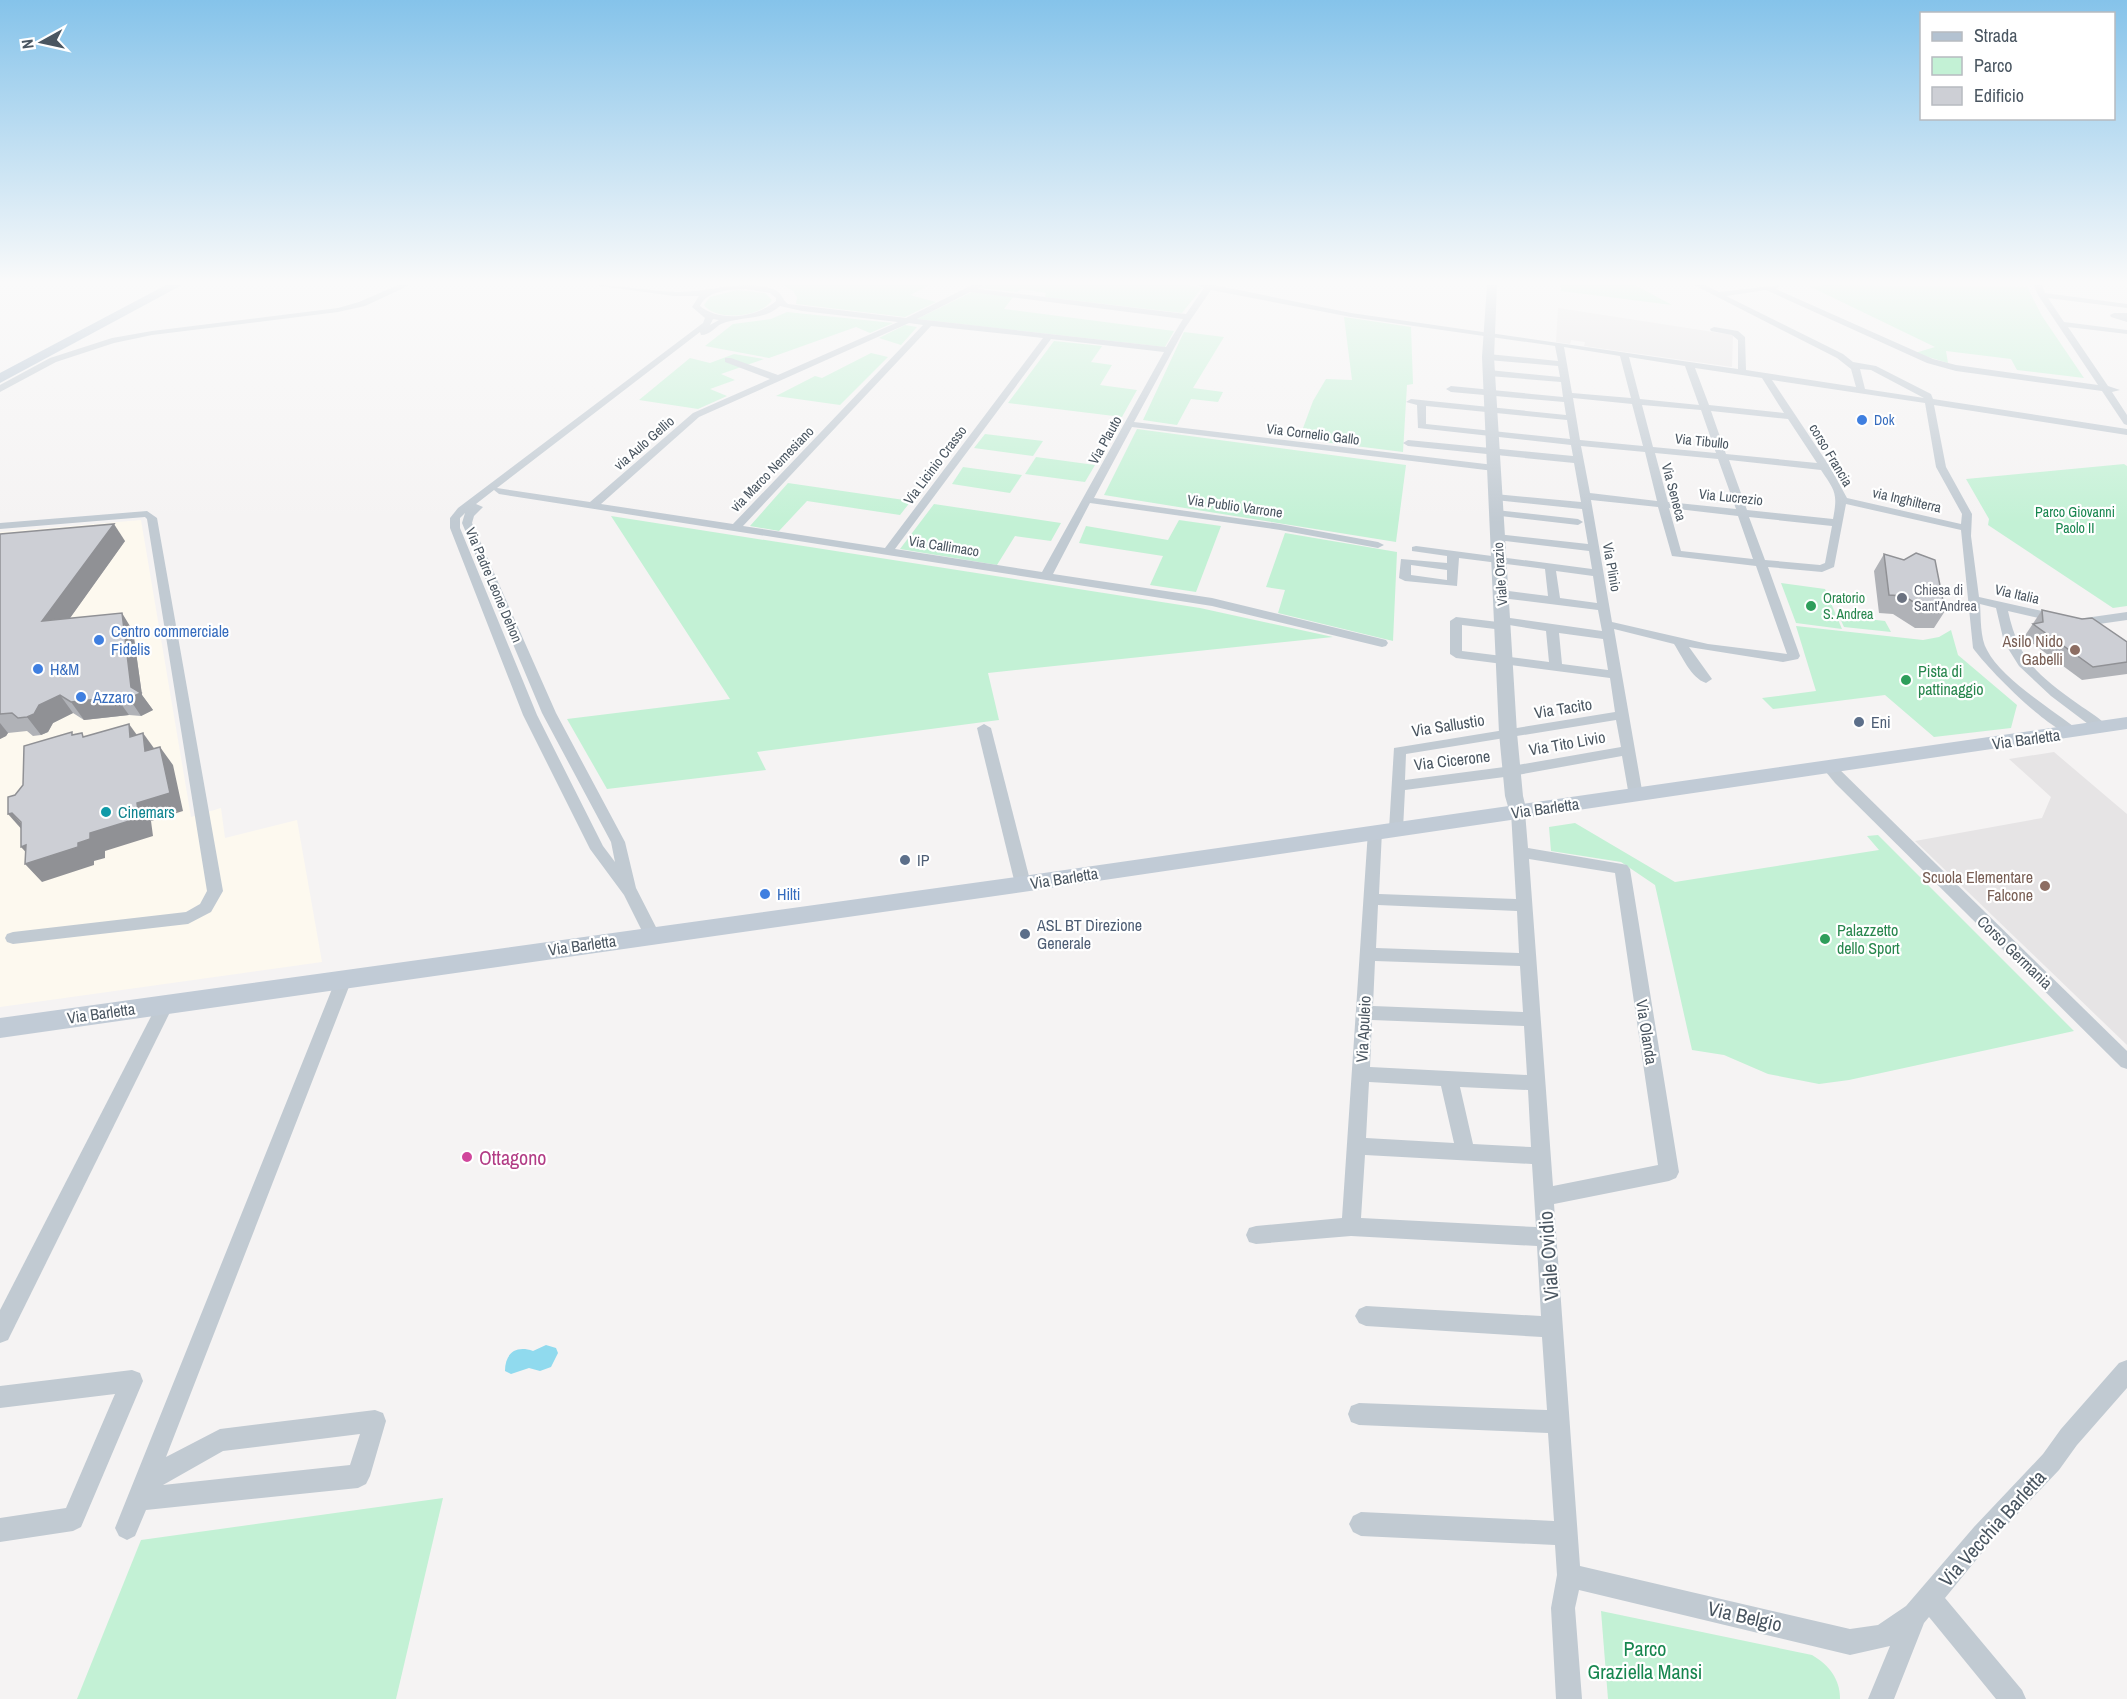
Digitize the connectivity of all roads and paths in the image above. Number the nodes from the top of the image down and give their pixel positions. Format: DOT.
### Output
graph roads {
  1 [pos="15,364"];
  2 [pos="28,364"];
  3 [pos="45,364"];
  4 [pos="653,364"];
  5 [pos="663,364"];
  6 [pos="740,364"];
  7 [pos="808,364"];
  8 [pos="890,364"];
  9 [pos="1028,364"];
  10 [pos="1161,364"];
  11 [pos="1488,364"];
  12 [pos="1562,364"];
  13 [pos="1627,364"];
  14 [pos="1689,364"];
  15 [pos="1691,364"];
  16 [pos="1742,364"];
  17 [pos="1942,364"];
  18 [pos="2087,364"];
  19 [pos="2098,364"];
  20 [pos="1853,365"];
  21 [pos="0,372"];
  22 [pos="1742,372"];
  23 [pos="1489,373"];
  24 [pos="1764,376"];
  25 [pos="1528,377"];
  26 [pos="777,378"];
  27 [pos="0,379"];
  28 [pos="1565,380"];
  29 [pos="2103,388"];
  30 [pos="0,389"];
  31 [pos="1451,389"];
  32 [pos="1860,390"];
  33 [pos="2115,390"];
  34 [pos="1490,393"];
  35 [pos="1530,397"];
  36 [pos="1568,398"];
  37 [pos="1411,402"];
  38 [pos="1636,402"];
  39 [pos="1929,402"];
  40 [pos="1422,404"];
  41 [pos="1452,406"];
  42 [pos="2127,406"];
  43 [pos="1704,408"];
  44 [pos="1491,410"];
  45 [pos="1791,416"];
  46 [pos="1573,418"];
  47 [pos="2127,422"];
  48 [pos="1129,424"];
  49 [pos="1452,429"];
  50 [pos="2127,432"];
  51 [pos="1492,433"];
  52 [pos="1576,442"];
  53 [pos="1408,443"];
  54 [pos="1649,450"];
  55 [pos="1493,451"];
  56 [pos="1722,457"];
  57 [pos="1579,460"];
  58 [pos="1825,467"];
  59 [pos="1494,468"];
  60 [pos="500,491"];
  61 [pos="1495,497"];
  62 [pos="1088,500"];
  63 [pos="1842,500"];
  64 [pos="1586,501"];
  65 [pos="1663,504"];
  66 [pos="592,506"];
  67 [pos="1496,513"];
  68 [pos="1743,513"];
  69 [pos="1545,518"];
  70 [pos="1578,522"];
  71 [pos="1838,523"];
  72 [pos="0,526"];
  73 [pos="1966,528"];
  74 [pos="734,529"];
  75 [pos="1497,537"];
  76 [pos="1548,543"];
  77 [pos="1378,544"];
  78 [pos="1594,548"];
  79 [pos="1416,549"];
  80 [pos="887,552"];
  81 [pos="1453,554"];
  82 [pos="1499,560"];
  83 [pos="1761,563"];
  84 [pos="1453,567"];
  85 [pos="1550,567"];
  86 [pos="1598,573"];
  87 [pos="1045,577"];
  88 [pos="1501,594"];
  89 [pos="1972,599"];
  90 [pos="1554,601"];
  91 [pos="2001,605"];
  92 [pos="1604,607"];
  93 [pos="2127,616"];
  94 [pos="1503,624"];
  95 [pos="1552,628"];
  96 [pos="1608,630"];
  97 [pos="1382,643"];
  98 [pos="1680,643"];
  99 [pos="1504,660"];
  100 [pos="1556,667"];
  101 [pos="1616,675"];
  102 [pos="1706,679"];
  103 [pos="1623,715"];
  104 [pos="2127,723"];
  105 [pos="2101,727"];
  106 [pos="984,728"];
  107 [pos="2072,732"];
  108 [pos="1508,733"];
  109 [pos="1629,750"];
  110 [pos="1828,766"];
  111 [pos="1512,771"];
  112 [pos="1397,786"];
  113 [pos="1636,796"];
  114 [pos="1518,812"];
  115 [pos="1385,830"];
  116 [pos="1520,852"];
  117 [pos="1023,884"];
  118 [pos="630,892"];
  119 [pos="1371,899"];
  120 [pos="1524,905"];
  121 [pos="652,935"];
  122 [pos="13,938"];
  123 [pos="1368,954"];
  124 [pos="1528,960"];
  125 [pos="344,979"];
  126 [pos="165,1004"];
  127 [pos="1364,1013"];
  128 [pos="1531,1018"];
  129 [pos="0,1028"];
  130 [pos="2127,1062"];
  131 [pos="1360,1074"];
  132 [pos="1449,1079"];
  133 [pos="1536,1083"];
  134 [pos="1356,1146"];
  135 [pos="1465,1152"];
  136 [pos="1542,1156"];
  137 [pos="1544,1197"];
  138 [pos="1352,1227"];
  139 [pos="1256,1235"];
  140 [pos="1546,1237"];
  141 [pos="1366,1316"];
  142 [pos="1552,1326"];
  143 [pos="0,1332"];
  144 [pos="2127,1371"];
  145 [pos="0,1396"];
  146 [pos="1359,1414"];
  147 [pos="1559,1422"];
  148 [pos="142,1491"];
  149 [pos="1361,1524"];
  150 [pos="127,1528"];
  151 [pos="0,1530"];
  152 [pos="1567,1534"];
  153 [pos="1569,1575"];
  154 [pos="1922,1607"];
  155 [pos="1569,1699"];
  156 [pos="1881,1699"];
  157 [pos="2013,1699"];
  1 -- 21 [label="main road"];
  2 -- 27 [label="main road"];
  3 -- 30 [label="street"];
  4 -- 118 [label="street, Via Padre Leone Dehon"];
  5 -- 60 [label="street, Via Padre Leone Dehon"];
  6 -- 26 [label="street"];
  7 -- 26 [label="street, via Aulo Gellio"];
  8 -- 74 [label="street, via Marco Nemesiano"];
  9 -- 80 [label="street, Via Licinio Crasso"];
  10 -- 48 [label="street, Via Plauto"];
  11 -- 23 [label="street, Viale Orazio"];
  12 -- 28 [label="street, Via Plinio"];
  13 -- 38 [label="street, Via Seneca"];
  14 -- 43 [label="street"];
  15 -- 22 [label="street"];
  16 -- 22 [label="street"];
  17 -- 29 [label="street"];
  18 -- 29 [label="street"];
  19 -- 33 [label="street"];
  20 -- 32 [label="street"];
  20 -- 39 [label="street"];
  22 -- 24 [label="street"];
  23 -- 25 [label="street"];
  23 -- 34 [label="street, Viale Orazio"];
  24 -- 32 [label="street"];
  24 -- 45 [label="street, corso Francia"];
  25 -- 28 [label="street"];
  25 -- 35 [label="street"];
  26 -- 66 [label="street, via Aulo Gellio"];
  28 -- 36 [label="street, Via Plinio"];
  29 -- 33 [label="street"];
  29 -- 47 [label="street"];
  31 -- 34 [label="street"];
  32 -- 39 [label="street"];
  33 -- 42 [label="street"];
  34 -- 35 [label="street"];
  34 -- 44 [label="street, Viale Orazio"];
  35 -- 36 [label="street"];
  36 -- 38 [label="street"];
  36 -- 46 [label="street, Via Plinio"];
  37 -- 40 [label="street"];
  38 -- 43 [label="street"];
  38 -- 54 [label="street, Via Seneca"];
  39 -- 50 [label="street"];
  39 -- 73 [label="street"];
  40 -- 41 [label="street"];
  40 -- 49 [label="street, Via Tibullo"];
  41 -- 44 [label="street"];
  41 -- 49 [label="street"];
  43 -- 45 [label="street"];
  43 -- 56 [label="street"];
  44 -- 46 [label="street"];
  44 -- 51 [label="street, Viale Orazio"];
  45 -- 58 [label="street, corso Francia"];
  46 -- 52 [label="street, Via Plinio"];
  48 -- 59 [label="street, Via Cornelio Gallo"];
  48 -- 62 [label="street, Via Plauto"];
  49 -- 51 [label="street, Via Tibullo"];
  51 -- 52 [label="street, Via Tibullo"];
  51 -- 55 [label="street, Viale Orazio"];
  52 -- 54 [label="street, Via Tibullo"];
  52 -- 57 [label="street, Via Plinio"];
  53 -- 55 [label="street"];
  54 -- 56 [label="street, Via Tibullo"];
  54 -- 65 [label="street, Via Seneca"];
  55 -- 57 [label="street"];
  55 -- 59 [label="street, Viale Orazio"];
  56 -- 58 [label="street, Via Tibullo"];
  56 -- 68 [label="street"];
  57 -- 64 [label="street, Via Plinio"];
  58 -- 63 [label="street, corso Francia"];
  59 -- 61 [label="street, Viale Orazio"];
  60 -- 66 [label="street, Via Callimaco"];
  60 -- 118 [label="street, Via Padre Leone Dehon"];
  61 -- 64 [label="street, Via Lucrezio"];
  61 -- 67 [label="street, Viale Orazio"];
  62 -- 77 [label="street, Via Publio Varrone"];
  62 -- 87 [label="street, Via Plauto"];
  63 -- 71 [label="street, corso Francia"];
  63 -- 73 [label="street, via Inghilterra"];
  64 -- 65 [label="street, Via Lucrezio"];
  64 -- 78 [label="street, Via Plinio"];
  65 -- 68 [label="street, Via Lucrezio"];
  65 -- 83 [label="street, Via Seneca"];
  66 -- 74 [label="street, Via Callimaco"];
  67 -- 69 [label="street"];
  67 -- 75 [label="street, Viale Orazio"];
  68 -- 71 [label="street, Via Lucrezio"];
  68 -- 83 [label="street"];
  69 -- 70 [label="street"];
  69 -- 76 [label="street"];
  71 -- 83 [label="street, corso Francia"];
  72 -- 122 [label="street"];
  73 -- 89 [label="street"];
  74 -- 80 [label="street, Via Callimaco"];
  75 -- 76 [label="street"];
  75 -- 82 [label="street, Viale Orazio"];
  76 -- 78 [label="street"];
  78 -- 86 [label="street, Via Plinio"];
  79 -- 81 [label="street"];
  80 -- 87 [label="street, Via Callimaco"];
  81 -- 82 [label="street"];
  81 -- 84 [label="street"];
  82 -- 85 [label="street"];
  82 -- 88 [label="street, Viale Orazio"];
  83 -- 98 [label="street"];
  85 -- 86 [label="street"];
  85 -- 90 [label="street"];
  86 -- 92 [label="street, Via Plinio"];
  87 -- 97 [label="street, Via Callimaco"];
  88 -- 90 [label="street"];
  88 -- 94 [label="street, Viale Orazio"];
  89 -- 91 [label="street, Via Italia"];
  89 -- 107 [label="street"];
  90 -- 92 [label="street"];
  91 -- 93 [label="street, Via Italia"];
  91 -- 105 [label="street"];
  92 -- 96 [label="street, Via Plinio"];
  94 -- 95 [label="street"];
  94 -- 99 [label="street, Viale Orazio"];
  94 -- 99 [label="street"];
  95 -- 96 [label="street"];
  95 -- 100 [label="street"];
  96 -- 98 [label="street"];
  96 -- 101 [label="street, Via Plinio"];
  98 -- 102 [label="street"];
  99 -- 100 [label="street"];
  99 -- 108 [label="street, Viale Orazio"];
  100 -- 101 [label="street"];
  101 -- 103 [label="street, Via Plinio"];
  103 -- 108 [label="street, Via Tacito"];
  103 -- 109 [label="street, Via Plinio"];
  104 -- 105 [label="main road, Via Barletta"];
  105 -- 107 [label="main road, Via Barletta"];
  106 -- 117 [label="street"];
  107 -- 110 [label="main road, Via Barletta"];
  108 -- 111 [label="street, Viale Orazio"];
  108 -- 112 [label="street, Via Sallustio"];
  109 -- 111 [label="street, Via Tito Livio"];
  109 -- 113 [label="street, Via Plinio"];
  110 -- 113 [label="main road, Via Barletta"];
  110 -- 130 [label="street, Corso Germania"];
  111 -- 112 [label="street, Via Cicerone"];
  111 -- 114 [label="street, Viale Orazio"];
  112 -- 115 [label="street, Via Sallustio"];
  113 -- 114 [label="main road, Via Barletta"];
  114 -- 115 [label="main road, Via Barletta"];
  114 -- 116 [label="street, Viale Ovidio"];
  115 -- 117 [label="main road, Via Barletta"];
  115 -- 119 [label="street, Via Apuleio"];
  116 -- 120 [label="street, Viale Ovidio"];
  116 -- 137 [label="street, Via Olanda"];
  117 -- 121 [label="main road, Via Barletta"];
  118 -- 121 [label="street, Via Padre Leone Dehon"];
  119 -- 120 [label="street"];
  119 -- 123 [label="street, Via Apuleio"];
  120 -- 124 [label="street, Viale Ovidio"];
  121 -- 125 [label="main road, Via Barletta"];
  123 -- 124 [label="street"];
  123 -- 127 [label="street, Via Apuleio"];
  124 -- 128 [label="street, Viale Ovidio"];
  125 -- 126 [label="main road, Via Barletta"];
  125 -- 148 [label="street"];
  126 -- 129 [label="main road, Via Barletta"];
  126 -- 143 [label="street"];
  127 -- 128 [label="street"];
  127 -- 131 [label="street, Via Apuleio"];
  128 -- 133 [label="street, Viale Ovidio"];
  131 -- 132 [label="street"];
  131 -- 134 [label="street, Via Apuleio"];
  132 -- 133 [label="street"];
  132 -- 135 [label="street"];
  133 -- 136 [label="street, Viale Ovidio"];
  134 -- 135 [label="street"];
  134 -- 138 [label="street, Via Apuleio"];
  135 -- 136 [label="street"];
  136 -- 137 [label="street, Viale Ovidio"];
  137 -- 140 [label="street, Viale Ovidio"];
  138 -- 139 [label="street"];
  138 -- 140 [label="street"];
  140 -- 142 [label="street, Viale Ovidio"];
  141 -- 142 [label="street"];
  142 -- 147 [label="street, Viale Ovidio"];
  144 -- 154 [label="street, Via Vecchia Barletta"];
  145 -- 151 [label="street"];
  146 -- 147 [label="street"];
  147 -- 152 [label="street, Viale Ovidio"];
  148 -- 148 [label="street"];
  148 -- 150 [label="street"];
  149 -- 152 [label="street"];
  152 -- 153 [label="street, Viale Ovidio"];
  153 -- 154 [label="street, Via Belgio"];
  153 -- 155 [label="street, Viale Ovidio"];
  154 -- 156 [label="street, Via Vecchia Barletta"];
  154 -- 157 [label="street"];
}
